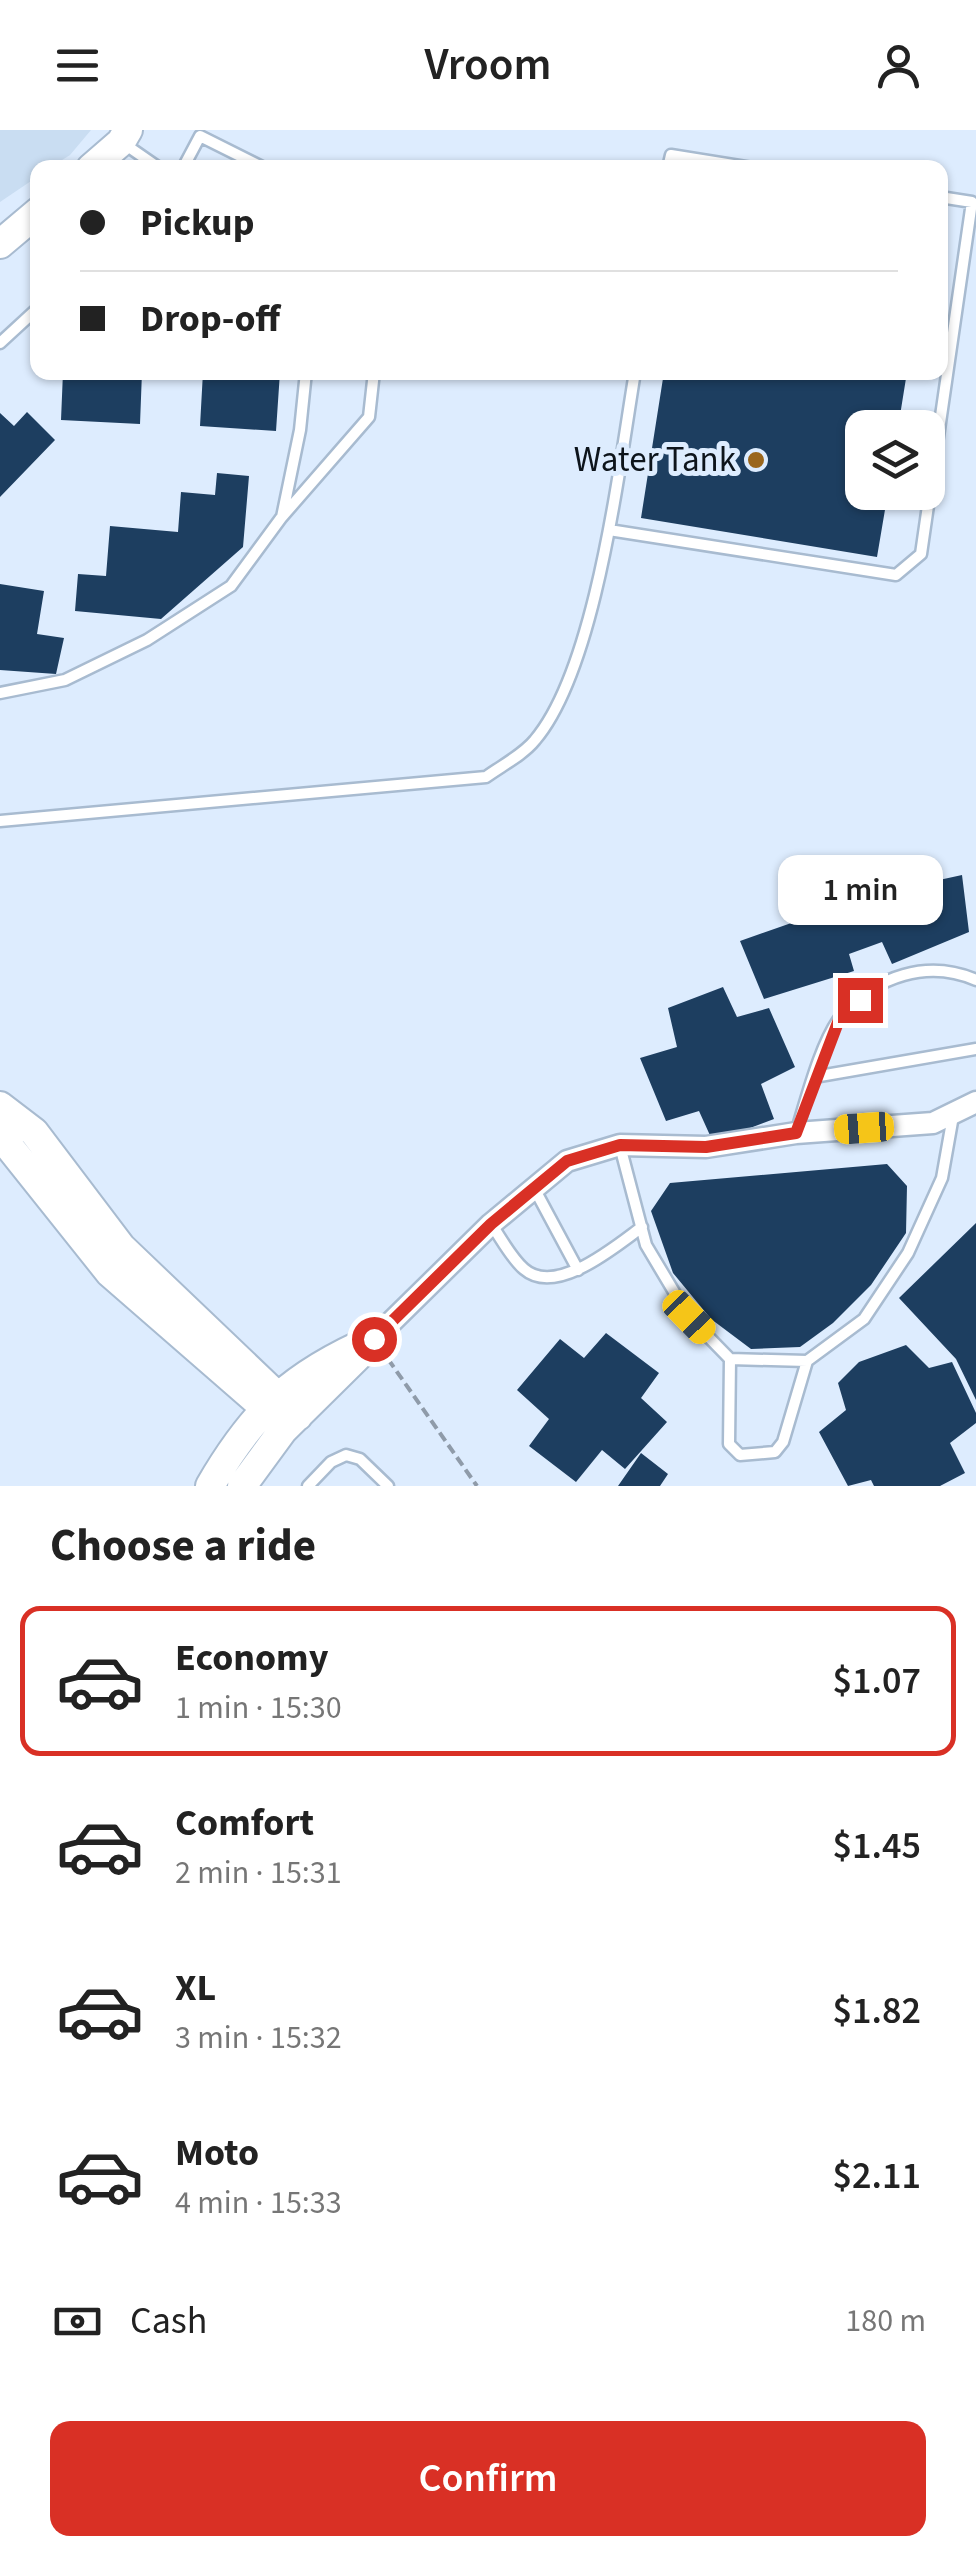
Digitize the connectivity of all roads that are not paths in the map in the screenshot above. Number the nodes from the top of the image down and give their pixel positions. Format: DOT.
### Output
graph roads {
  1 [pos="124,136"];
  2 [pos="98,160"];
  3 [pos="150,160"];
  4 [pos="186,160"];
  5 [pos="248,160"];
  6 [pos="669,160"];
  7 [pos="702,160"];
  8 [pos="948,198"];
  9 [pos="30,219"];
  10 [pos="0,244"];
  11 [pos="30,315"];
  12 [pos="0,343"];
  13 [pos="948,371"];
  14 [pos="305,380"];
  15 [pos="373,380"];
  16 [pos="634,380"];
  17 [pos="947,380"];
  18 [pos="282,518"];
  19 [pos="609,530"];
  20 [pos="0,693"];
  21 [pos="0,821"];
  22 [pos="976,980"];
  23 [pos="976,1049"];
  24 [pos="814,1077"];
  25 [pos="976,1102"];
  26 [pos="0,1106"];
  27 [pos="953,1114"];
  28 [pos="796,1133"];
  29 [pos="0,1135"];
  30 [pos="620,1145"];
  31 [pos="534,1187"];
  32 [pos="491,1224"];
  33 [pos="642,1227"];
  34 [pos="578,1270"];
  35 [pos="374,1339"];
  36 [pos="730,1360"];
  37 [pos="807,1361"];
  38 [pos="270,1401"];
  39 [pos="291,1423"];
  40 [pos="210,1486"];
  41 [pos="242,1486"];
  42 [pos="308,1486"];
  43 [pos="388,1486"];
  1 -- 2 [label="street"];
  1 -- 3 [label="lane"];
  4 -- 5 [label="lane"];
  6 -- 7 [label="lane"];
  8 -- 13 [label="lane"];
  9 -- 10 [label="street"];
  11 -- 12 [label="lane"];
  14 -- 18 [label="lane"];
  15 -- 18 [label="lane"];
  16 -- 19 [label="lane"];
  17 -- 19 [label="lane"];
  18 -- 20 [label="lane"];
  19 -- 21 [label="lane"];
  22 -- 24 [label="lane"];
  23 -- 24 [label="lane"];
  24 -- 28 [label="lane"];
  25 -- 27 [label="street"];
  26 -- 38 [label="street"];
  27 -- 28 [label="street"];
  27 -- 37 [label="lane"];
  28 -- 30 [label="street"];
  29 -- 38 [label="street"];
  30 -- 31 [label="street"];
  30 -- 33 [label="lane"];
  31 -- 32 [label="street"];
  31 -- 34 [label="lane"];
  32 -- 34 [label="lane"];
  32 -- 35 [label="street"];
  33 -- 34 [label="lane"];
  33 -- 36 [label="lane"];
  35 -- 38 [label="street"];
  35 -- 39 [label="street"];
  36 -- 37 [label="lane"];
  36 -- 37 [label="lane"];
  38 -- 39 [label="street"];
  38 -- 40 [label="street"];
  39 -- 41 [label="street"];
  42 -- 43 [label="lane"];
}
